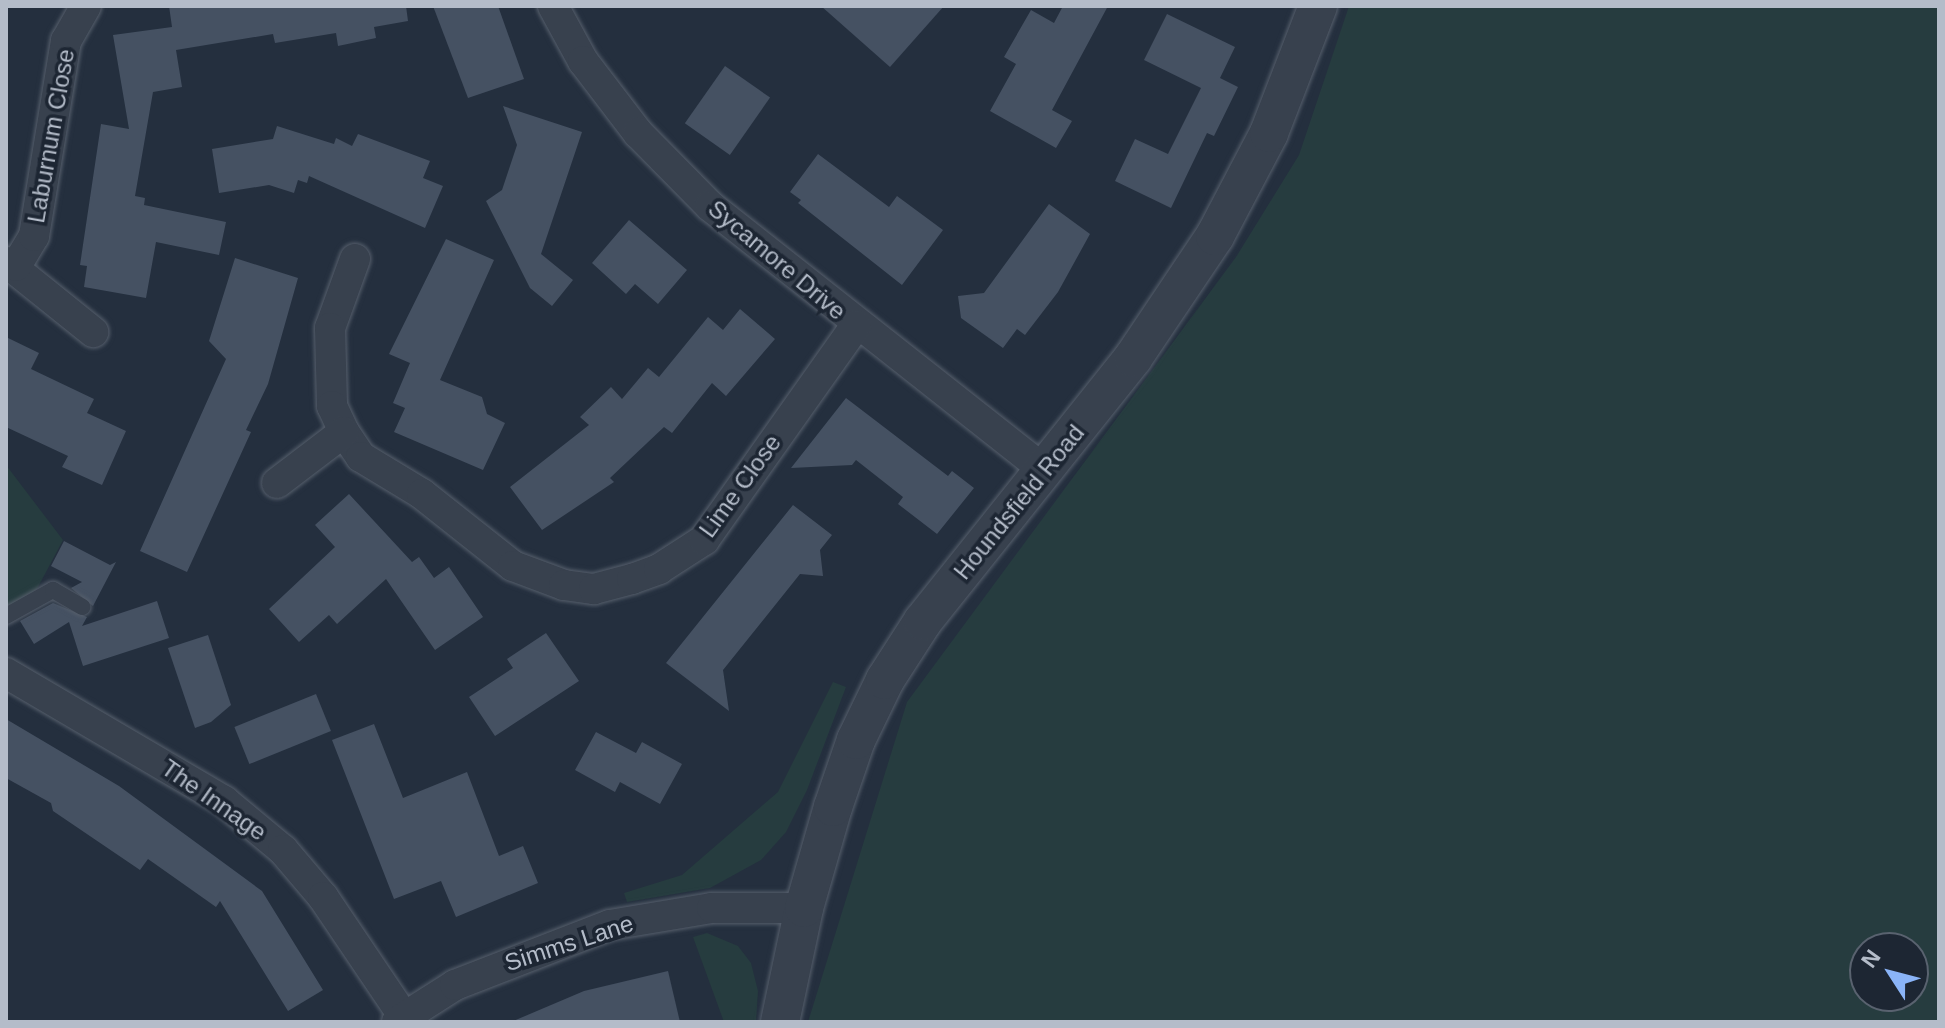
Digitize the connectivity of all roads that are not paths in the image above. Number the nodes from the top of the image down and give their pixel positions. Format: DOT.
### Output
graph roads {
  1 [pos="86,6"];
  2 [pos="553,6"];
  3 [pos="1318,6"];
  4 [pos="355,259"];
  5 [pos="11,264"];
  6 [pos="856,325"];
  7 [pos="93,332"];
  8 [pos="344,432"];
  9 [pos="1046,471"];
  10 [pos="277,483"];
  11 [pos="82,607"];
  12 [pos="6,616"];
  13 [pos="6,673"];
  14 [pos="804,908"];
  15 [pos="400,1020"];
  16 [pos="780,1022"];
  1 -- 5 [label="street, Laburnum Close"];
  2 -- 6 [label="street, Sycamore Drive"];
  3 -- 9 [label="street, Houndsfield Road"];
  4 -- 8 [label="street, Lime Close"];
  5 -- 7 [label="street, Laburnum Close"];
  6 -- 8 [label="street, Lime Close"];
  6 -- 9 [label="street, Sycamore Drive"];
  8 -- 10 [label="street"];
  9 -- 14 [label="street, Houndsfield Road"];
  11 -- 12 [label="lane"];
  13 -- 15 [label="street, The Innage"];
  14 -- 15 [label="street, Simms Lane"];
  14 -- 16 [label="street, Houndsfield Road"];
}
